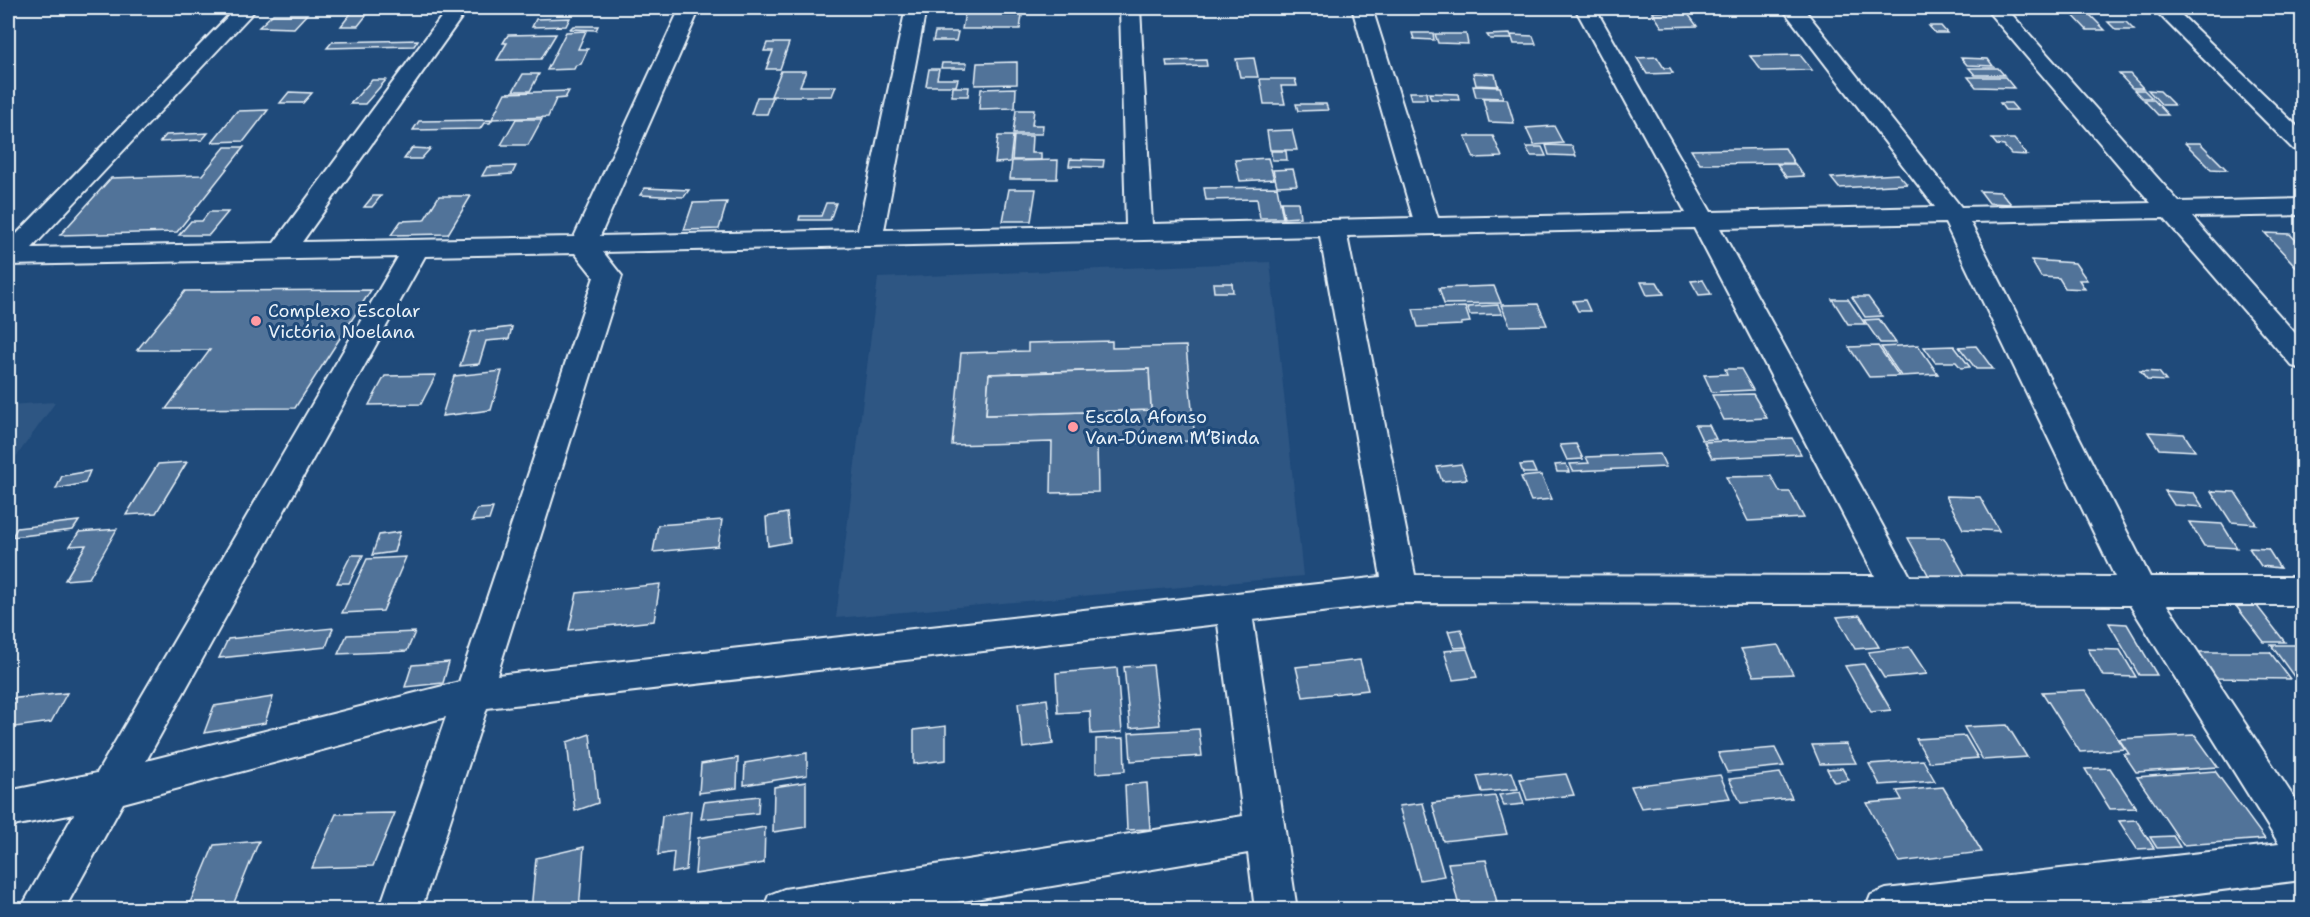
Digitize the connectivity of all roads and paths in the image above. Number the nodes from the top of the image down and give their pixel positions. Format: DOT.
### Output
graph roads {
  1 [pos="247,8"];
  2 [pos="458,8"];
  3 [pos="690,8"];
  4 [pos="916,8"];
  5 [pos="1130,8"];
  6 [pos="1362,8"];
  7 [pos="1585,8"];
  8 [pos="1792,8"];
  9 [pos="1995,8"];
  10 [pos="2163,8"];
  11 [pos="2302,144"];
  12 [pos="2302,207"];
  13 [pos="2172,210"];
  14 [pos="1954,215"];
  15 [pos="1703,220"];
  16 [pos="1428,226"];
  17 [pos="1332,228"];
  18 [pos="1139,232"];
  19 [pos="869,238"];
  20 [pos="583,245"];
  21 [pos="416,248"];
  22 [pos="282,251"];
  23 [pos="8,257"];
  24 [pos="2302,359"];
  25 [pos="1400,589"];
  26 [pos="1900,590"];
  27 [pos="2139,590"];
  28 [pos="2302,591"];
  29 [pos="1234,609"];
  30 [pos="473,694"];
  31 [pos="108,789"];
  32 [pos="8,809"];
  33 [pos="1265,831"];
  34 [pos="2302,843"];
  35 [pos="2302,861"];
  36 [pos="41,909"];
  37 [pos="400,909"];
  38 [pos="784,909"];
  39 [pos="1276,909"];
  40 [pos="1886,909"];
  1 -- 23 [label="street"];
  2 -- 22 [label="street"];
  3 -- 20 [label="street"];
  4 -- 19 [label="street"];
  5 -- 18 [label="street"];
  6 -- 16 [label="street"];
  7 -- 15 [label="street"];
  8 -- 14 [label="street"];
  9 -- 13 [label="street"];
  10 -- 11 [label="street"];
  12 -- 13 [label="street"];
  13 -- 14 [label="street"];
  13 -- 24 [label="street"];
  14 -- 15 [label="street"];
  14 -- 27 [label="street"];
  15 -- 16 [label="street"];
  15 -- 26 [label="street"];
  16 -- 17 [label="street"];
  17 -- 18 [label="street"];
  17 -- 25 [label="street"];
  18 -- 19 [label="street"];
  19 -- 20 [label="street"];
  20 -- 21 [label="street"];
  20 -- 30 [label="street"];
  21 -- 22 [label="street"];
  21 -- 31 [label="street"];
  22 -- 23 [label="street"];
  25 -- 26 [label="street"];
  25 -- 29 [label="street"];
  26 -- 27 [label="street"];
  27 -- 28 [label="street"];
  27 -- 34 [label="street"];
  29 -- 30 [label="street"];
  29 -- 33 [label="street"];
  30 -- 31 [label="street"];
  30 -- 37 [label="street"];
  31 -- 32 [label="street"];
  31 -- 36 [label="street"];
  33 -- 38 [label="street"];
  33 -- 39 [label="street"];
  35 -- 40 [label="street"];
}
